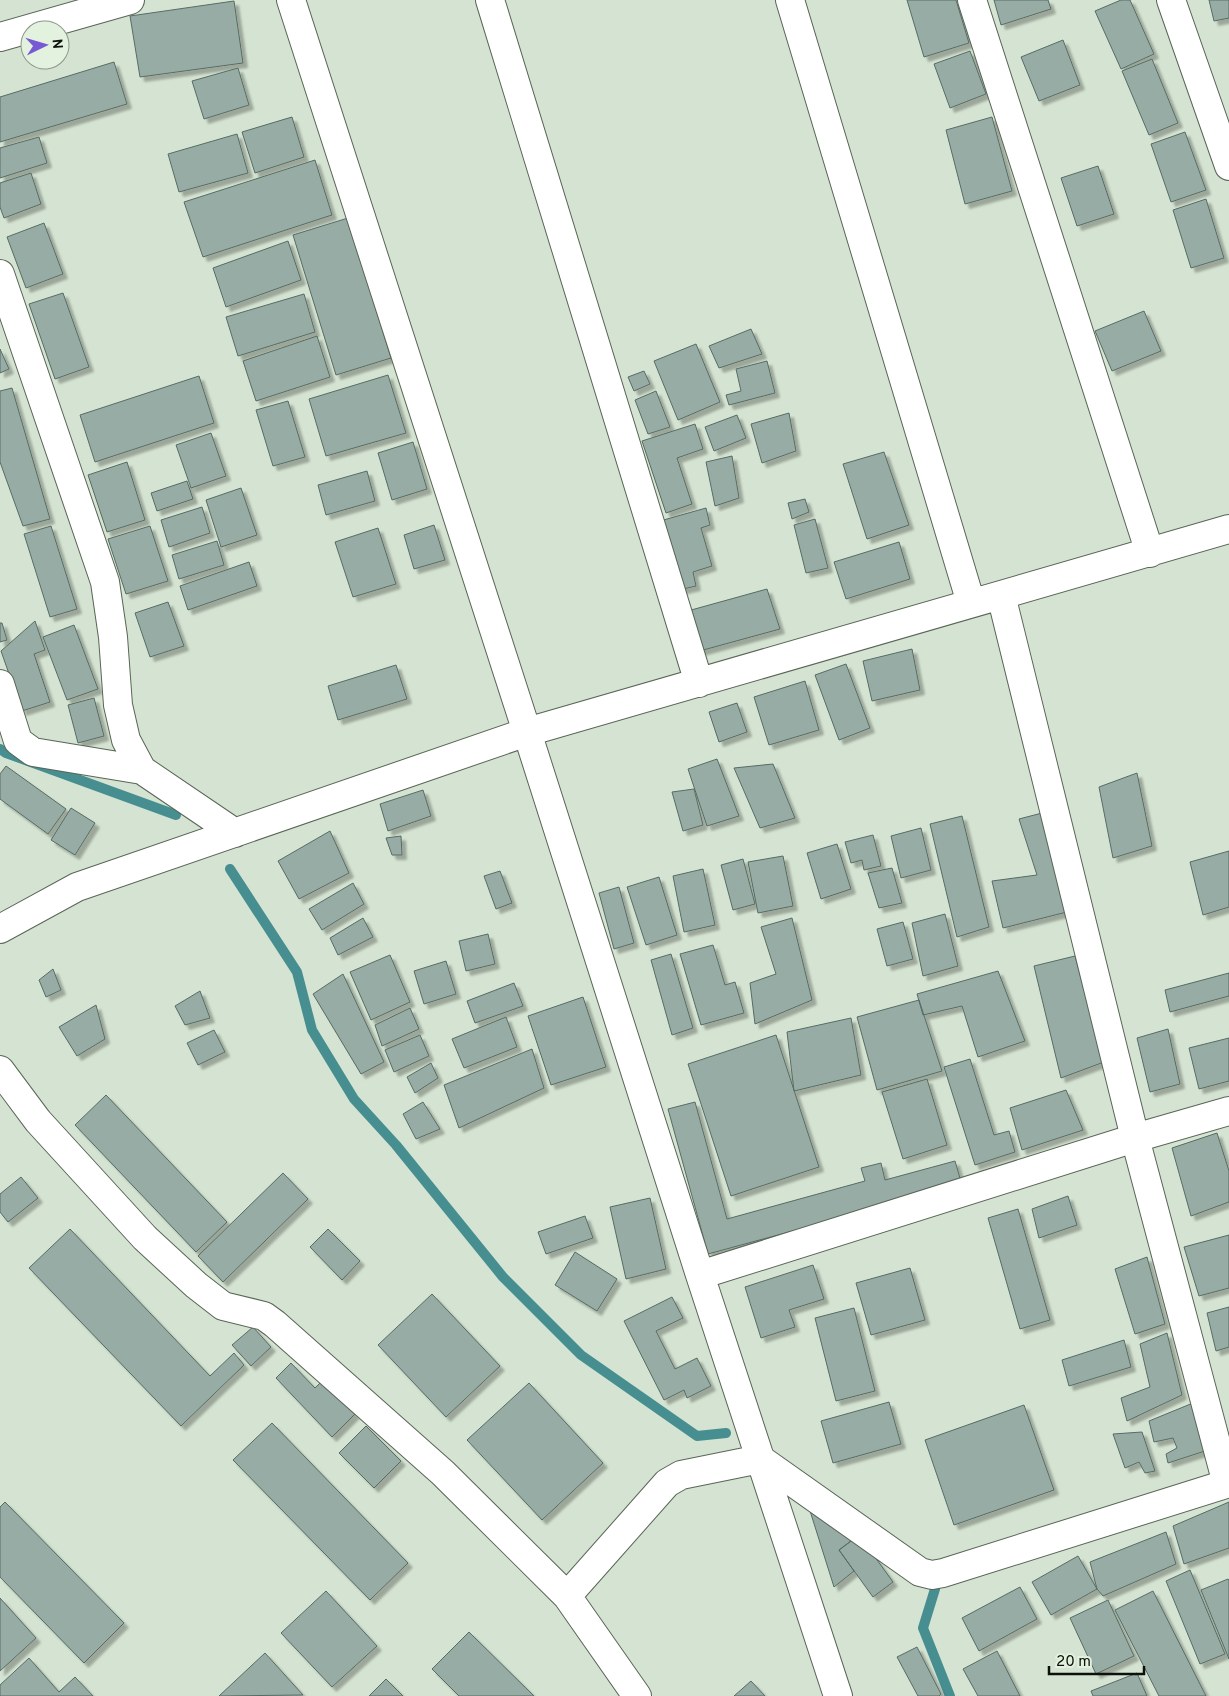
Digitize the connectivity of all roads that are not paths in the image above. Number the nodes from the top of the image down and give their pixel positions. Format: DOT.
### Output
graph roads {
  1 [pos="130,0"];
  2 [pos="291,0"];
  3 [pos="490,0"];
  4 [pos="790,0"];
  5 [pos="972,0"];
  6 [pos="1171,0"];
  7 [pos="0,37"];
  8 [pos="1229,166"];
  9 [pos="0,274"];
  10 [pos="1229,529"];
  11 [pos="1150,553"];
  12 [pos="1001,595"];
  13 [pos="971,603"];
  14 [pos="699,683"];
  15 [pos="0,684"];
  16 [pos="527,732"];
  17 [pos="142,770"];
  18 [pos="235,833"];
  19 [pos="0,929"];
  20 [pos="0,1070"];
  21 [pos="1229,1111"];
  22 [pos="1135,1138"];
  23 [pos="700,1276"];
  24 [pos="760,1459"];
  25 [pos="1228,1483"];
  26 [pos="567,1596"];
  27 [pos="637,1696"];
  28 [pos="838,1696"];
  1 -- 7 [label="street"];
  2 -- 16 [label="street"];
  3 -- 14 [label="street"];
  4 -- 13 [label="street"];
  5 -- 11 [label="street"];
  6 -- 8 [label="street"];
  9 -- 17 [label="street"];
  10 -- 11 [label="street"];
  11 -- 12 [label="street"];
  12 -- 13 [label="street"];
  12 -- 22 [label="street"];
  13 -- 14 [label="street"];
  14 -- 16 [label="street"];
  15 -- 17 [label="street"];
  16 -- 18 [label="street"];
  16 -- 23 [label="street"];
  17 -- 18 [label="street"];
  18 -- 19 [label="street"];
  20 -- 26 [label="street"];
  21 -- 22 [label="street"];
  22 -- 23 [label="street"];
  22 -- 25 [label="street"];
  23 -- 24 [label="street"];
  24 -- 25 [label="street"];
  24 -- 26 [label="street"];
  24 -- 28 [label="street"];
  26 -- 27 [label="street"];
}
